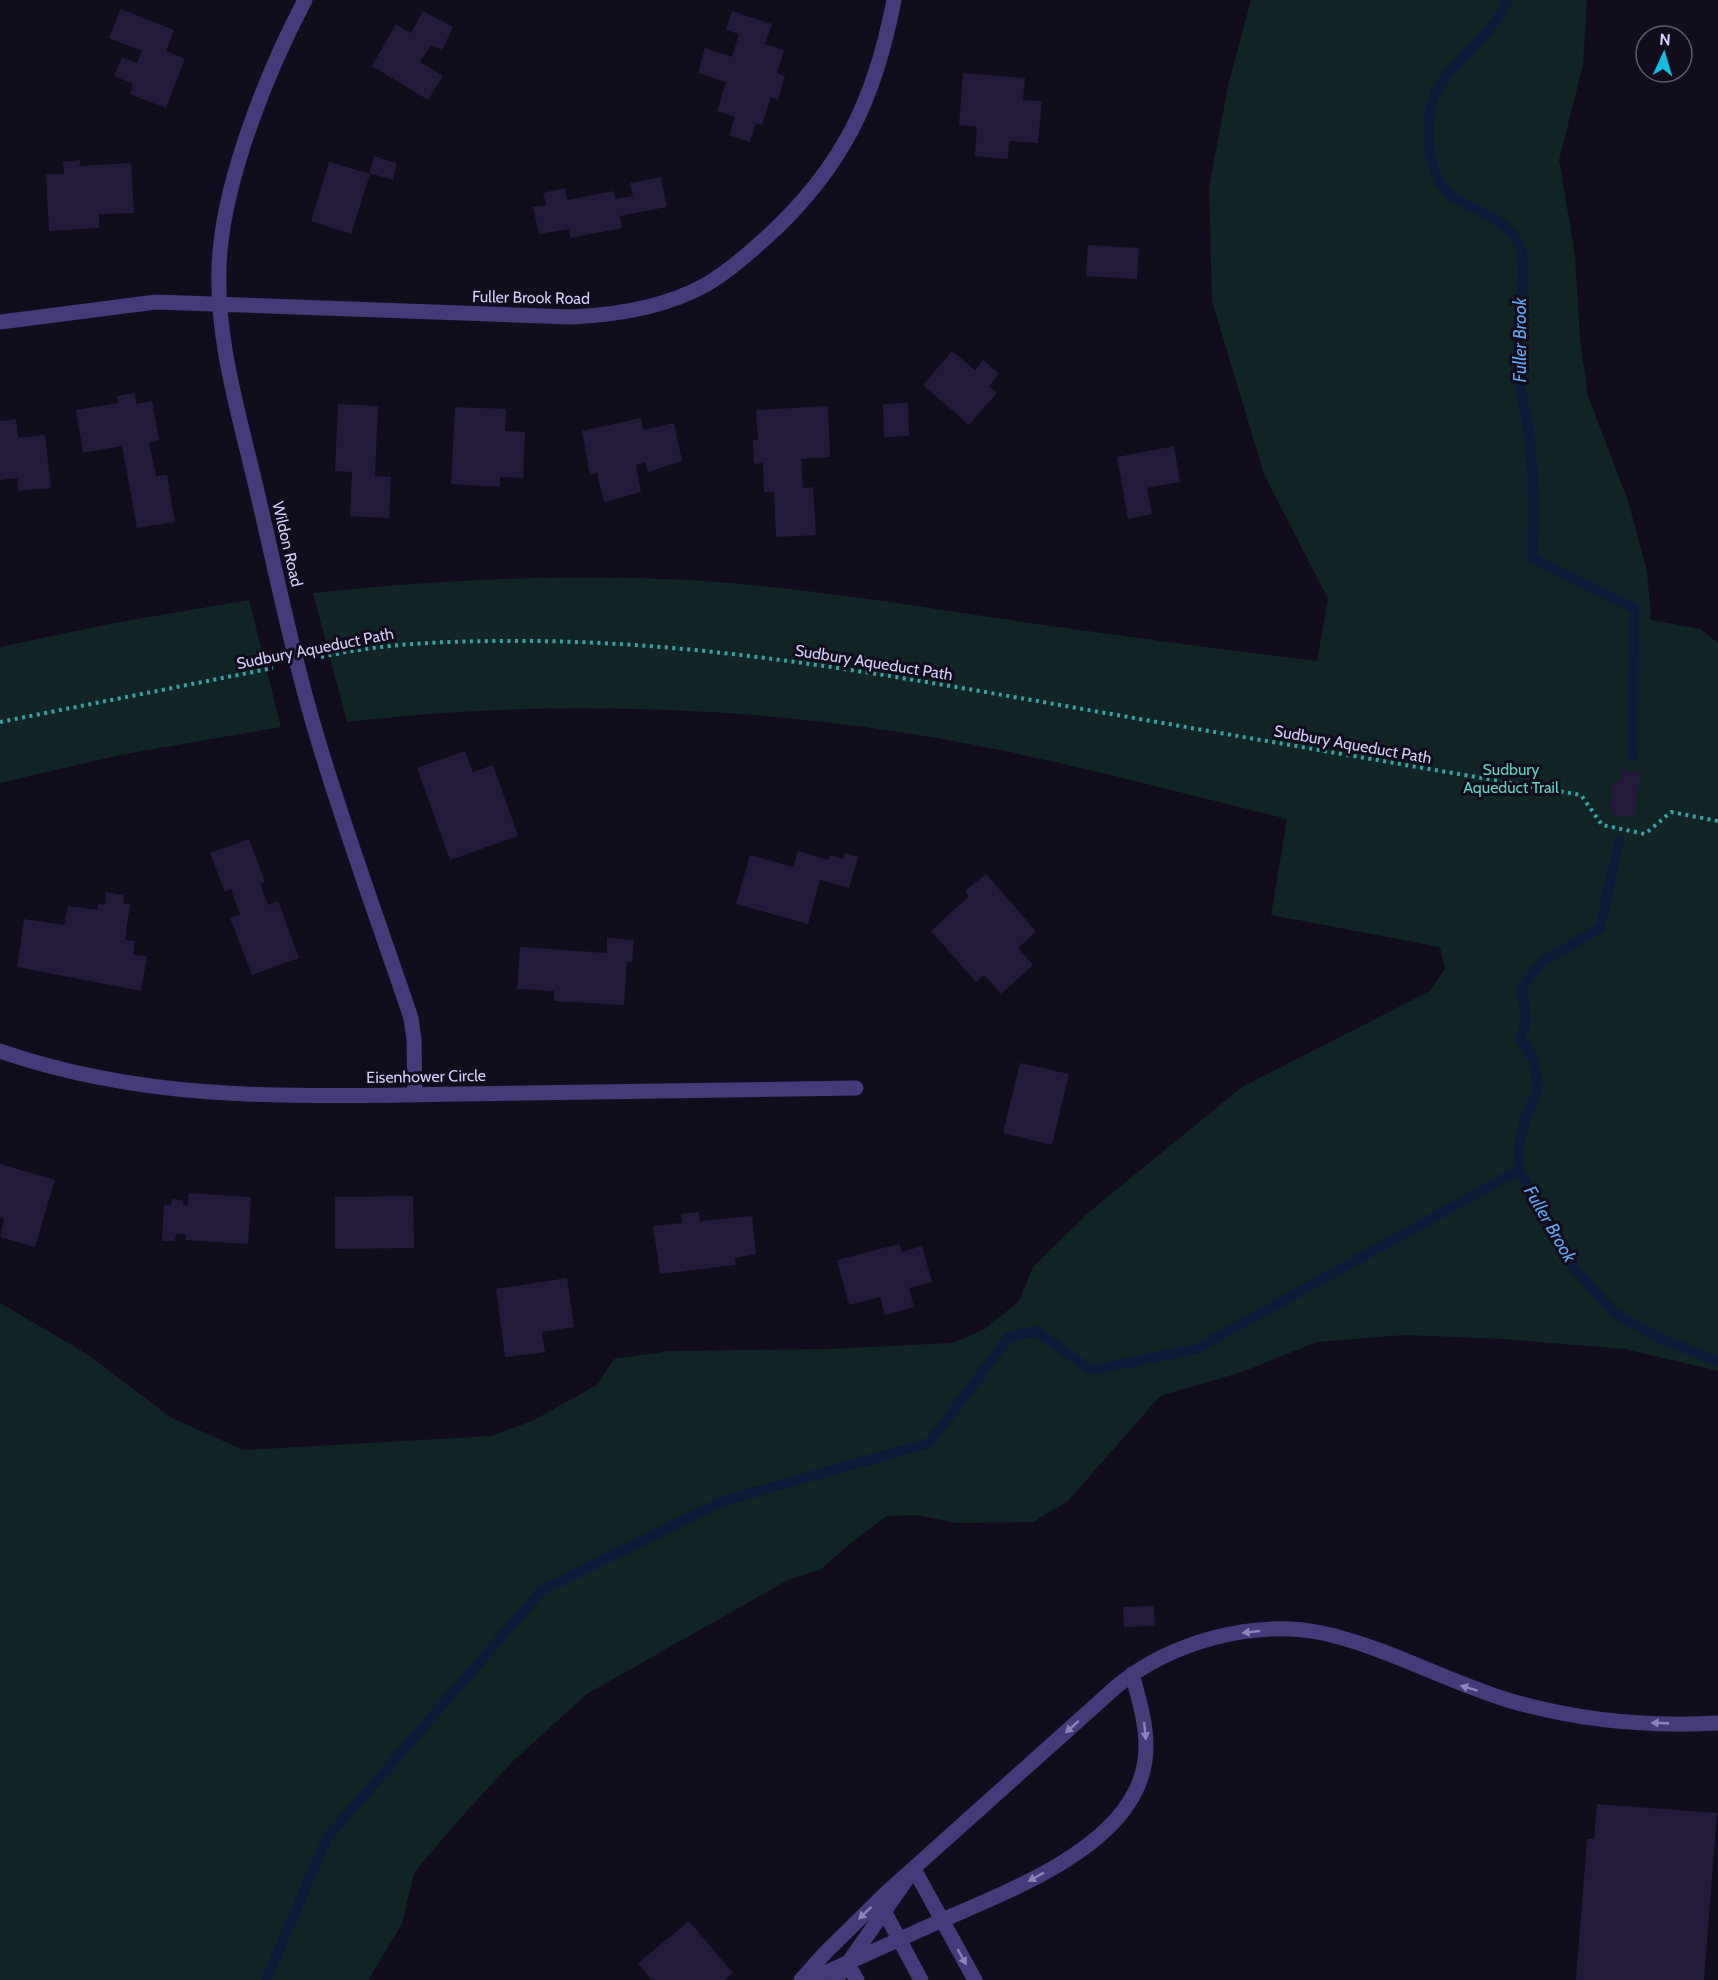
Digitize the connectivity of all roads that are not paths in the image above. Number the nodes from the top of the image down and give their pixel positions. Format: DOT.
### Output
graph roads {
  1 [pos="305,0"];
  2 [pos="894,0"];
  3 [pos="220,303"];
  4 [pos="0,322"];
  5 [pos="0,1051"];
  6 [pos="856,1088"];
  7 [pos="414,1095"];
  8 [pos="1132,1674"];
  9 [pos="1718,1723"];
  10 [pos="914,1869"];
  11 [pos="884,1911"];
  12 [pos="942,1920"];
  13 [pos="899,1940"];
  14 [pos="847,1963"];
  15 [pos="801,1980"];
  16 [pos="809,1980"];
  17 [pos="836,1980"];
  18 [pos="857,1980"];
  19 [pos="921,1980"];
  20 [pos="975,1980"];
  1 -- 3 [label="street, Wildon Road"];
  2 -- 3 [label="street, Fuller Brook Road"];
  3 -- 4 [label="street, Fuller Brook Road"];
  3 -- 7 [label="street, Wildon Road"];
  5 -- 7 [label="street, Eisenhower Circle"];
  6 -- 7 [label="street, Eisenhower Circle"];
  9 -- 8 [label="street, one-way"];
  8 -- 10 [label="street, one-way"];
  8 -- 12 [label="street, one-way"];
  10 -- 11 [label="street"];
  10 -- 12 [label="street"];
  10 -- 15 [label="street, one-way"];
  11 -- 13 [label="street"];
  11 -- 14 [label="street"];
  12 -- 13 [label="street"];
  12 -- 20 [label="street, one-way"];
  13 -- 14 [label="street"];
  13 -- 19 [label="street"];
  14 -- 16 [label="street"];
  14 -- 17 [label="street"];
  14 -- 18 [label="street"];
}
